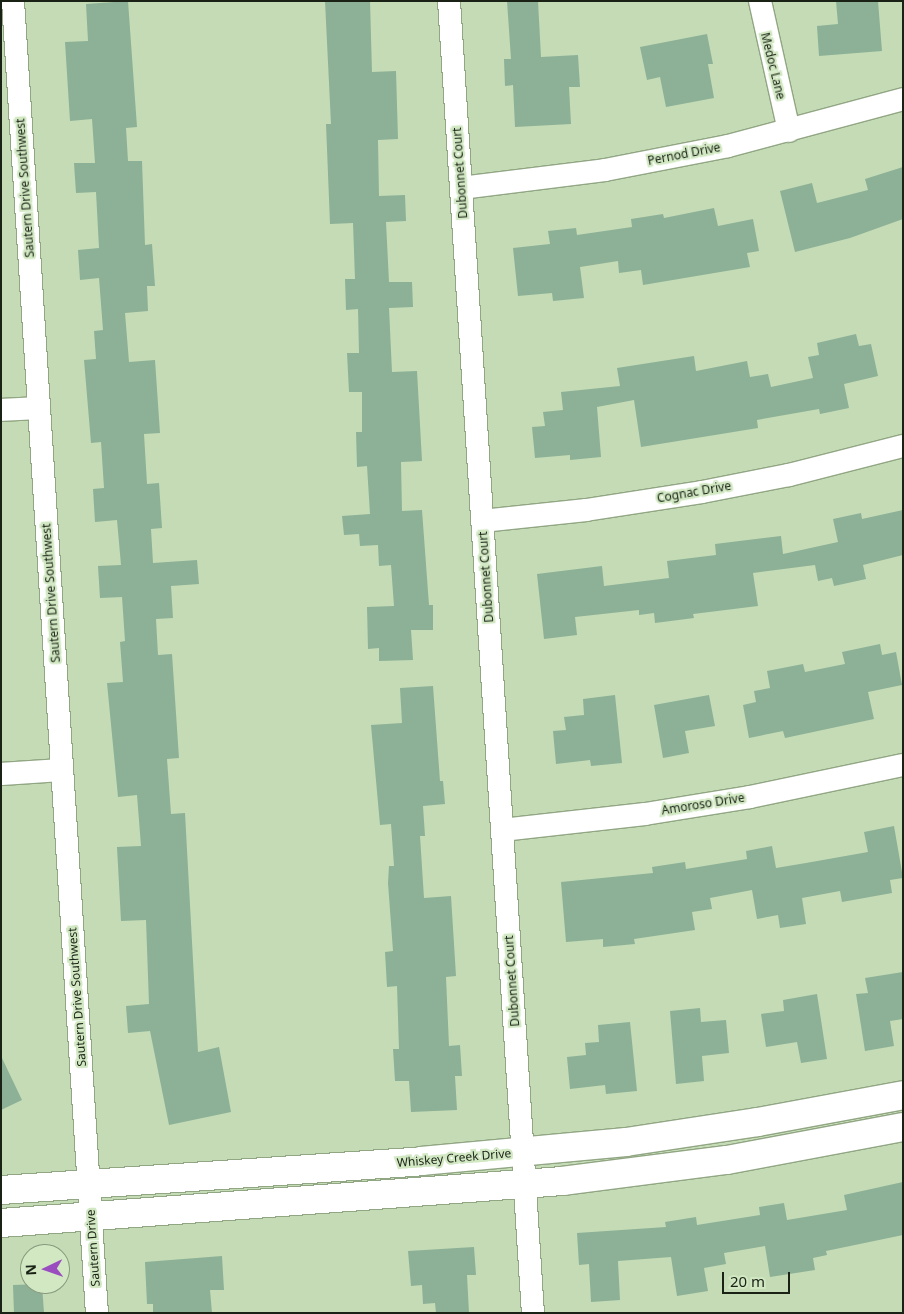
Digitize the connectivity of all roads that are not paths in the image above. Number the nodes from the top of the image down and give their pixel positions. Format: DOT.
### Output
graph roads {
  1 [pos="13,1"];
  2 [pos="449,1"];
  3 [pos="760,1"];
  4 [pos="9,48"];
  5 [pos="903,99"];
  6 [pos="789,131"];
  7 [pos="461,188"];
  8 [pos="39,408"];
  9 [pos="1,410"];
  10 [pos="903,446"];
  11 [pos="482,521"];
  12 [pos="903,765"];
  13 [pos="62,770"];
  14 [pos="1,774"];
  15 [pos="502,830"];
  16 [pos="903,1095"];
  17 [pos="903,1127"];
  18 [pos="524,1153"];
  19 [pos="88,1184"];
  20 [pos="525,1185"];
  21 [pos="1,1190"];
  22 [pos="90,1217"];
  23 [pos="1,1223"];
  24 [pos="97,1313"];
  25 [pos="533,1313"];
  1 -- 4 [label="street, Sautern Drive Southwest"];
  2 -- 7 [label="street, Dubonnet Court"];
  3 -- 6 [label="street, Medoc Lane"];
  4 -- 8 [label="street, Sautern Drive Southwest"];
  5 -- 6 [label="street, Pernod Drive"];
  6 -- 7 [label="street, Pernod Drive"];
  7 -- 11 [label="street, Dubonnet Court"];
  8 -- 9 [label="street"];
  8 -- 13 [label="street, Sautern Drive Southwest"];
  10 -- 11 [label="street, Cognac Drive"];
  11 -- 15 [label="street, Dubonnet Court"];
  12 -- 15 [label="street, Amoroso Drive"];
  13 -- 14 [label="street"];
  13 -- 19 [label="street, Sautern Drive Southwest"];
  15 -- 18 [label="street, Dubonnet Court"];
  16 -- 18 [label="street, Whiskey Creek Drive"];
  17 -- 20 [label="street"];
  18 -- 19 [label="street, Whiskey Creek Drive"];
  18 -- 20 [label="street, Dubonnet Court"];
  19 -- 21 [label="street, Whiskey Creek Drive"];
  19 -- 22 [label="street, Sautern Drive"];
  20 -- 22 [label="street"];
  20 -- 25 [label="street, Dubonnet Court"];
  22 -- 23 [label="street"];
  22 -- 24 [label="street, Sautern Drive"];
}
